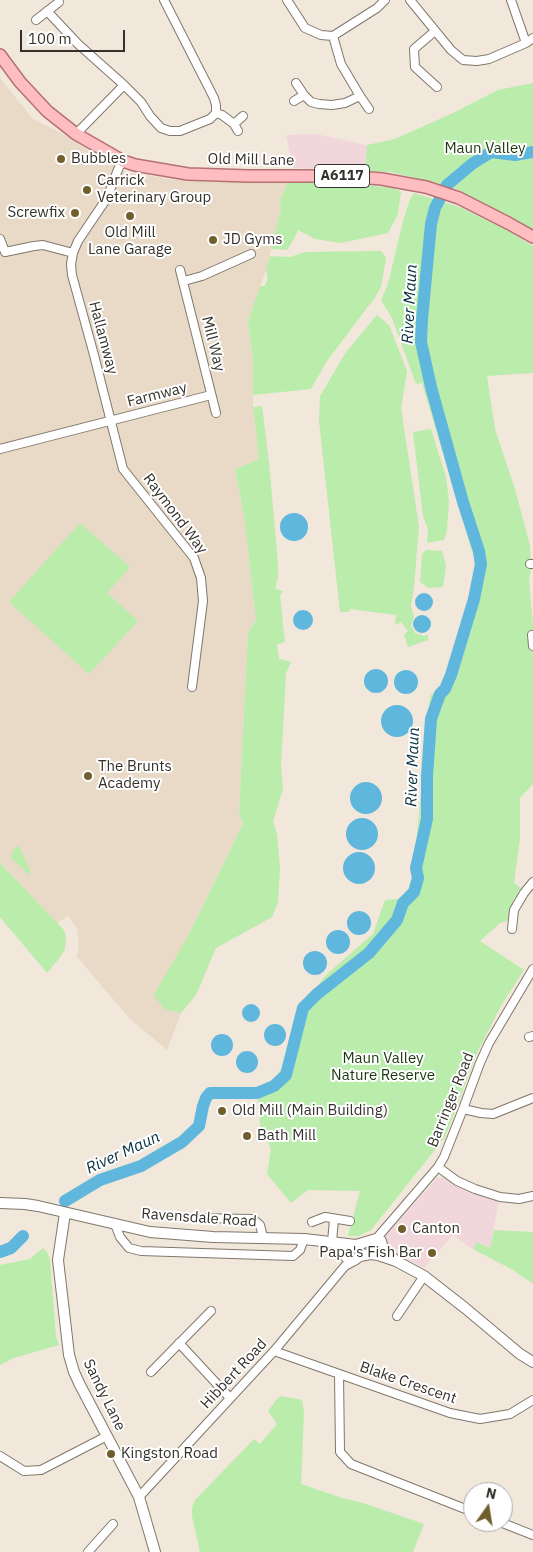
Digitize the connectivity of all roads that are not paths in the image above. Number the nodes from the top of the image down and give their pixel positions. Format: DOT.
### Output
graph roads {
  1 [pos="164,0"];
  2 [pos="287,0"];
  3 [pos="385,0"];
  4 [pos="410,0"];
  5 [pos="511,0"];
  6 [pos="59,2"];
  7 [pos="47,11"];
  8 [pos="36,20"];
  9 [pos="435,31"];
  10 [pos="332,36"];
  11 [pos="533,38"];
  12 [pos="526,43"];
  13 [pos="0,55"];
  14 [pos="296,83"];
  15 [pos="124,86"];
  16 [pos="436,87"];
  17 [pos="304,95"];
  18 [pos="360,96"];
  19 [pos="294,101"];
  20 [pos="368,109"];
  21 [pos="216,113"];
  22 [pos="242,116"];
  23 [pos="76,134"];
  24 [pos="123,161"];
  25 [pos="533,237"];
  26 [pos="0,239"];
  27 [pos="2,253"];
  28 [pos="73,253"];
  29 [pos="251,254"];
  30 [pos="180,270"];
  31 [pos="184,281"];
  32 [pos="211,395"];
  33 [pos="216,413"];
  34 [pos="110,420"];
  35 [pos="0,449"];
  36 [pos="192,688"];
  37 [pos="533,882"];
  38 [pos="515,924"];
  39 [pos="533,969"];
  40 [pos="533,1098"];
  41 [pos="464,1110"];
  42 [pos="438,1167"];
  43 [pos="533,1196"];
  44 [pos="0,1203"];
  45 [pos="65,1213"];
  46 [pos="192,1218"];
  47 [pos="334,1219"];
  48 [pos="350,1221"];
  49 [pos="312,1222"];
  50 [pos="115,1224"];
  51 [pos="263,1237"];
  52 [pos="304,1239"];
  53 [pos="332,1242"];
  54 [pos="353,1244"];
  55 [pos="366,1251"];
  56 [pos="424,1276"];
  57 [pos="210,1311"];
  58 [pos="397,1316"];
  59 [pos="179,1343"];
  60 [pos="274,1351"];
  61 [pos="533,1362"];
  62 [pos="151,1372"];
  63 [pos="339,1374"];
  64 [pos="230,1398"];
  65 [pos="533,1400"];
  66 [pos="107,1436"];
  67 [pos="0,1456"];
  68 [pos="139,1497"];
  69 [pos="463,1508"];
  70 [pos="112,1524"];
  71 [pos="513,1527"];
  72 [pos="533,1535"];
  73 [pos="88,1552"];
  74 [pos="155,1552"];
  1 -- 21 [label="street"];
  2 -- 10 [label="street"];
  3 -- 10 [label="street"];
  4 -- 9 [label="street"];
  5 -- 12 [label="street"];
  6 -- 7 [label="street"];
  7 -- 8 [label="street"];
  7 -- 15 [label="street"];
  9 -- 12 [label="street"];
  9 -- 16 [label="street"];
  10 -- 18 [label="street"];
  11 -- 12 [label="street"];
  13 -- 23 [label="main road, Old Mill Lane / A6117"];
  14 -- 17 [label="street"];
  15 -- 21 [label="street"];
  15 -- 23 [label="street"];
  17 -- 18 [label="street"];
  17 -- 19 [label="street"];
  18 -- 20 [label="street"];
  21 -- 22 [label="street"];
  23 -- 24 [label="main road, Old Mill Lane / A6117"];
  24 -- 25 [label="main road, Old Mill Lane / A6117"];
  24 -- 28 [label="street, Hallamway"];
  26 -- 27 [label="street"];
  27 -- 28 [label="street"];
  28 -- 34 [label="street, Hallamway"];
  29 -- 31 [label="street"];
  30 -- 31 [label="street, Mill Way"];
  31 -- 32 [label="street, Mill Way"];
  32 -- 33 [label="street, Mill Way"];
  32 -- 34 [label="street, Farmway"];
  34 -- 35 [label="street"];
  34 -- 36 [label="street, Raymond Way"];
  37 -- 38 [label="street"];
  39 -- 41 [label="street, Barringer Road"];
  40 -- 41 [label="street"];
  41 -- 42 [label="street, Barringer Road"];
  42 -- 43 [label="street"];
  42 -- 55 [label="street, Barringer Road"];
  44 -- 45 [label="main road, Ravensdale Road"];
  45 -- 50 [label="main road, Ravensdale Road"];
  45 -- 66 [label="main road, Sandy Lane"];
  46 -- 51 [label="street"];
  47 -- 48 [label="street"];
  47 -- 49 [label="street"];
  47 -- 53 [label="street"];
  50 -- 51 [label="main road, Ravensdale Road"];
  50 -- 52 [label="street"];
  51 -- 52 [label="main road, Ravensdale Road"];
  52 -- 53 [label="main road, Ravensdale Road"];
  53 -- 54 [label="main road, Ravensdale Road"];
  53 -- 55 [label="main road"];
  54 -- 55 [label="main road"];
  54 -- 55 [label="main road"];
  55 -- 56 [label="main road"];
  55 -- 60 [label="street, Hibbert Road"];
  56 -- 58 [label="street"];
  56 -- 61 [label="main road"];
  57 -- 59 [label="street"];
  59 -- 62 [label="street"];
  59 -- 64 [label="street"];
  60 -- 63 [label="street, Blake Crescent"];
  60 -- 64 [label="street, Hibbert Road"];
  63 -- 65 [label="street, Blake Crescent"];
  63 -- 69 [label="street"];
  64 -- 68 [label="street, Hibbert Road"];
  66 -- 67 [label="street"];
  66 -- 68 [label="main road, Sandy Lane"];
  68 -- 74 [label="main road, Sandy Lane"];
  70 -- 73 [label="street"];
  71 -- 72 [label="street"];
}
